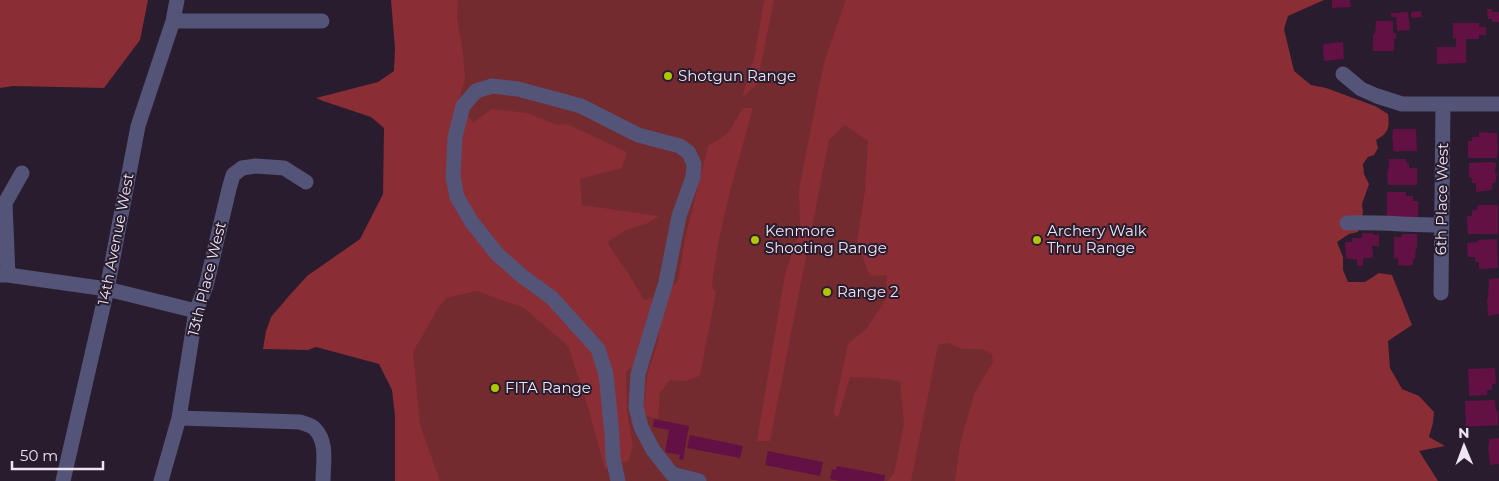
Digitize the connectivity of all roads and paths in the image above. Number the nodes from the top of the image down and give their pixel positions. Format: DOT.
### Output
graph roads {
  1 [pos="177,0"];
  2 [pos="322,20"];
  3 [pos="173,21"];
  4 [pos="1343,74"];
  5 [pos="1443,104"];
  6 [pos="1499,104"];
  7 [pos="22,173"];
  8 [pos="306,182"];
  9 [pos="1347,223"];
  10 [pos="1442,225"];
  11 [pos="4,275"];
  12 [pos="107,288"];
  13 [pos="1441,294"];
  14 [pos="196,311"];
  15 [pos="179,418"];
  16 [pos="63,481"];
  17 [pos="161,481"];
  18 [pos="323,481"];
  19 [pos="618,481"];
  20 [pos="699,481"];
  1 -- 3 [label="street, 14th Avenue West"];
  2 -- 3 [label="street"];
  3 -- 12 [label="street, 14th Avenue West"];
  4 -- 5 [label="street"];
  5 -- 6 [label="street"];
  5 -- 10 [label="street, 6th Place West"];
  7 -- 11 [label="street"];
  8 -- 14 [label="street, 13th Place West"];
  9 -- 10 [label="street"];
  10 -- 13 [label="street, 6th Place West"];
  11 -- 12 [label="street"];
  12 -- 14 [label="street"];
  12 -- 16 [label="street, 14th Avenue West"];
  14 -- 15 [label="street, 13th Place West"];
  15 -- 17 [label="street, 13th Place West"];
  15 -- 18 [label="street"];
  19 -- 20 [label="street"];
}
